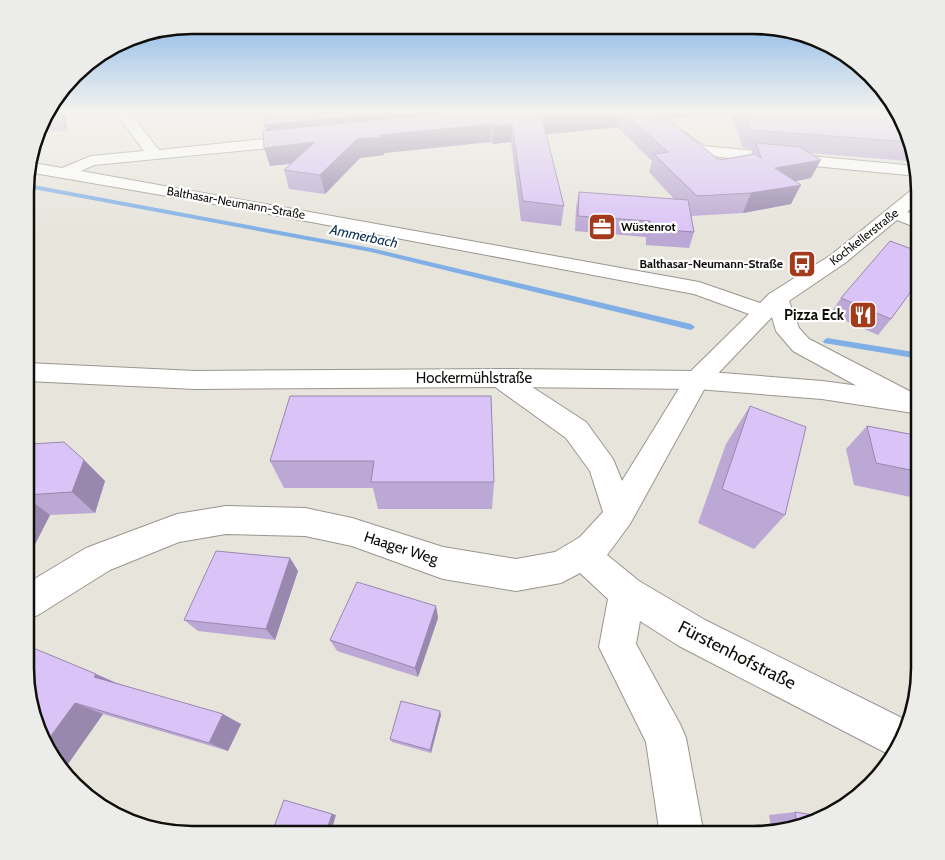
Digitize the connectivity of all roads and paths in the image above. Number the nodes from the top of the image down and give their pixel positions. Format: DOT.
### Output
graph roads {
  1 [pos="173,153"];
  2 [pos="732,153"];
  3 [pos="155,155"];
  4 [pos="36,168"];
  5 [pos="909,170"];
  6 [pos="63,173"];
  7 [pos="911,199"];
  8 [pos="894,213"];
  9 [pos="911,220"];
  10 [pos="771,305"];
  11 [pos="34,372"];
  12 [pos="500,378"];
  13 [pos="697,380"];
  14 [pos="911,401"];
  15 [pos="911,403"];
  16 [pos="619,514"];
  17 [pos="582,554"];
  18 [pos="627,593"];
  19 [pos="34,598"];
  20 [pos="896,736"];
  21 [pos="681,826"];
  1 -- 3 [label="street"];
  2 -- 5 [label="street"];
  3 -- 6 [label="street"];
  4 -- 6 [label="street, Balthasar-Neumann-Straße"];
  6 -- 10 [label="street, Balthasar-Neumann-Straße"];
  7 -- 8 [label="street, Kochkellerstraße"];
  8 -- 9 [label="street"];
  8 -- 10 [label="street, Kochkellerstraße"];
  10 -- 13 [label="street, Kochkellerstraße"];
  10 -- 14 [label="street"];
  11 -- 12 [label="street, Hockermühlstraße"];
  12 -- 13 [label="street, Hockermühlstraße"];
  12 -- 16 [label="street"];
  13 -- 15 [label="street, Hockermühlstraße"];
  13 -- 16 [label="street, Haager Weg"];
  16 -- 17 [label="street, Haager Weg"];
  17 -- 18 [label="street, Fürstenhofstraße"];
  17 -- 19 [label="street, Haager Weg"];
  18 -- 20 [label="street, Fürstenhofstraße"];
  18 -- 21 [label="street"];
}
